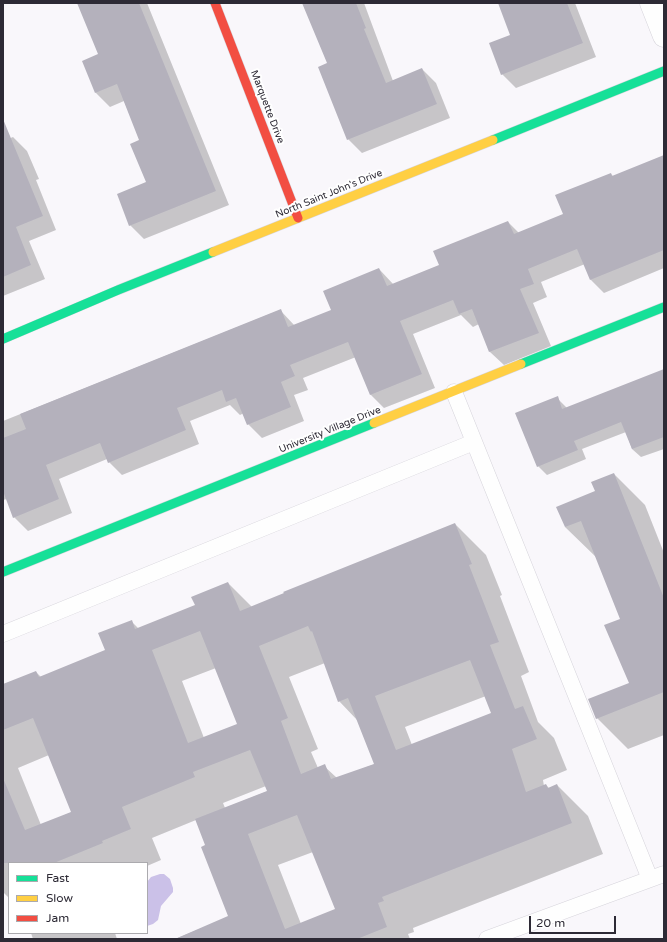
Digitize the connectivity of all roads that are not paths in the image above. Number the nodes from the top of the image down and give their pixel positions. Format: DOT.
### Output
graph roads {
  1 [pos="215,3"];
  2 [pos="651,3"];
  3 [pos="664,36"];
  4 [pos="664,71"];
  5 [pos="298,218"];
  6 [pos="664,307"];
  7 [pos="3,339"];
  8 [pos="454,392"];
  9 [pos="474,442"];
  10 [pos="3,572"];
  11 [pos="3,634"];
  12 [pos="657,876"];
  13 [pos="487,939"];
  1 -- 5 [label="street, Marquette Drive"];
  2 -- 3 [label="street"];
  4 -- 5 [label="street, North Saint John's Drive"];
  5 -- 7 [label="street, North Saint John's Drive"];
  6 -- 8 [label="street, University Village Drive"];
  8 -- 9 [label="lane"];
  8 -- 10 [label="street, University Village Drive"];
  9 -- 11 [label="lane"];
  9 -- 12 [label="lane"];
  12 -- 13 [label="lane"];
}
